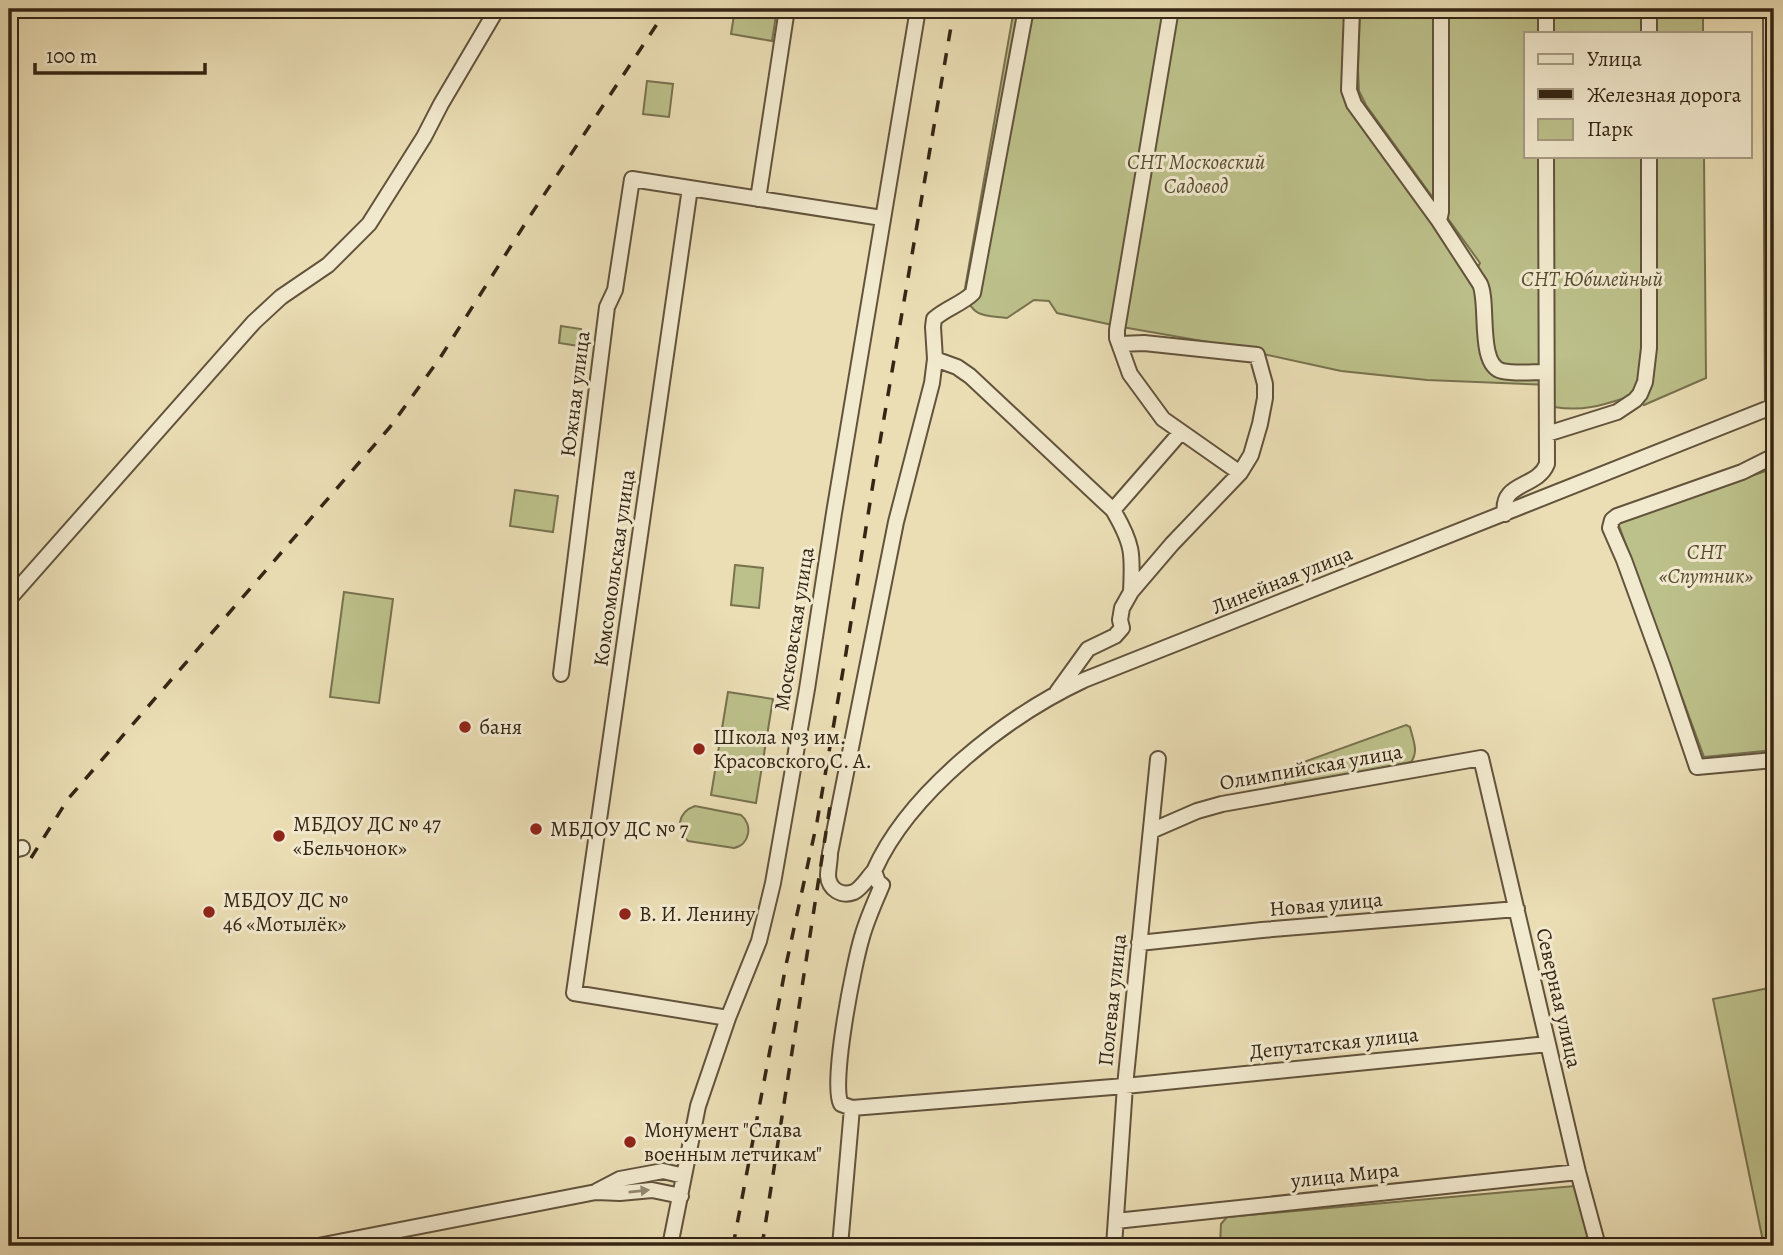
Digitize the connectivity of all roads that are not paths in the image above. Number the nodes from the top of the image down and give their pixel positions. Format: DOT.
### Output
graph roads {
  1 [pos="497,9"];
  2 [pos="787,9"];
  3 [pos="918,9"];
  4 [pos="1026,9"];
  5 [pos="1171,9"];
  6 [pos="1352,9"];
  7 [pos="1441,9"];
  8 [pos="1546,9"];
  9 [pos="1648,9"];
  10 [pos="1771,9"];
  11 [pos="1546,32"];
  12 [pos="1648,32"];
  13 [pos="1546,158"];
  14 [pos="1649,158"];
  15 [pos="690,188"];
  16 [pos="758,199"];
  17 [pos="882,218"];
  18 [pos="1439,221"];
  19 [pos="1120,344"];
  20 [pos="935,359"];
  21 [pos="1546,372"];
  22 [pos="1774,409"];
  23 [pos="1181,432"];
  24 [pos="1547,434"];
  25 [pos="1774,456"];
  26 [pos="1240,473"];
  27 [pos="1113,510"];
  28 [pos="1505,514"];
  29 [pos="1131,592"];
  30 [pos="9,599"];
  31 [pos="561,674"];
  32 [pos="1057,693"];
  33 [pos="1481,758"];
  34 [pos="1158,759"];
  35 [pos="1774,760"];
  36 [pos="1152,831"];
  37 [pos="876,876"];
  38 [pos="847,893"];
  39 [pos="1517,909"];
  40 [pos="862,935"];
  41 [pos="1139,943"];
  42 [pos="727,1018"];
  43 [pos="1548,1044"];
  44 [pos="1125,1086"];
  45 [pos="852,1108"];
  46 [pos="1578,1172"];
  47 [pos="684,1175"];
  48 [pos="596,1192"];
  49 [pos="681,1196"];
  50 [pos="1116,1221"];
  51 [pos="318,1246"];
  52 [pos="670,1246"];
  53 [pos="840,1246"];
  54 [pos="1114,1246"];
  55 [pos="1598,1246"];
  1 -- 30 [label="street"];
  2 -- 16 [label="street"];
  3 -- 17 [label="street, Московская улица"];
  4 -- 20 [label="street"];
  5 -- 19 [label="street"];
  6 -- 18 [label="street"];
  7 -- 18 [label="street"];
  8 -- 11 [label="street"];
  9 -- 12 [label="street"];
  10 -- 22 [label="street"];
  13 -- 21 [label="street"];
  14 -- 24 [label="street"];
  15 -- 16 [label="street"];
  15 -- 31 [label="street, Южная улица"];
  15 -- 42 [label="street, Комсомольская улица"];
  16 -- 17 [label="street"];
  17 -- 42 [label="street, Московская улица"];
  18 -- 21 [label="street"];
  19 -- 23 [label="street"];
  19 -- 26 [label="street"];
  20 -- 27 [label="street"];
  20 -- 38 [label="street"];
  21 -- 24 [label="street"];
  22 -- 28 [label="street, Линейная улица"];
  23 -- 26 [label="street"];
  23 -- 27 [label="street"];
  24 -- 28 [label="street"];
  25 -- 35 [label="street"];
  26 -- 29 [label="street"];
  27 -- 29 [label="street"];
  28 -- 32 [label="street, Линейная улица"];
  29 -- 32 [label="street"];
  32 -- 37 [label="street, Линейная улица"];
  33 -- 36 [label="street, Олимпийская улица"];
  33 -- 39 [label="street, Северная улица"];
  34 -- 36 [label="street, Полевая улица"];
  36 -- 41 [label="street, Полевая улица"];
  37 -- 38 [label="street"];
  37 -- 40 [label="street"];
  38 -- 40 [label="street"];
  39 -- 41 [label="street, Новая улица"];
  39 -- 43 [label="street, Северная улица"];
  40 -- 45 [label="street"];
  41 -- 44 [label="street, Полевая улица"];
  42 -- 47 [label="street, Московская улица"];
  43 -- 44 [label="street, Депутатская улица"];
  43 -- 46 [label="street, Северная улица"];
  44 -- 45 [label="street, Депутатская улица"];
  44 -- 50 [label="street, Полевая улица"];
  45 -- 53 [label="street"];
  46 -- 50 [label="street, улица Мира"];
  46 -- 55 [label="street, Северная улица"];
  47 -- 48 [label="street"];
  47 -- 49 [label="street, Московская улица"];
  48 -- 49 [label="street, one-way"];
  48 -- 51 [label="street"];
  49 -- 52 [label="street, Московская улица"];
  50 -- 54 [label="street, Полевая улица"];
}
